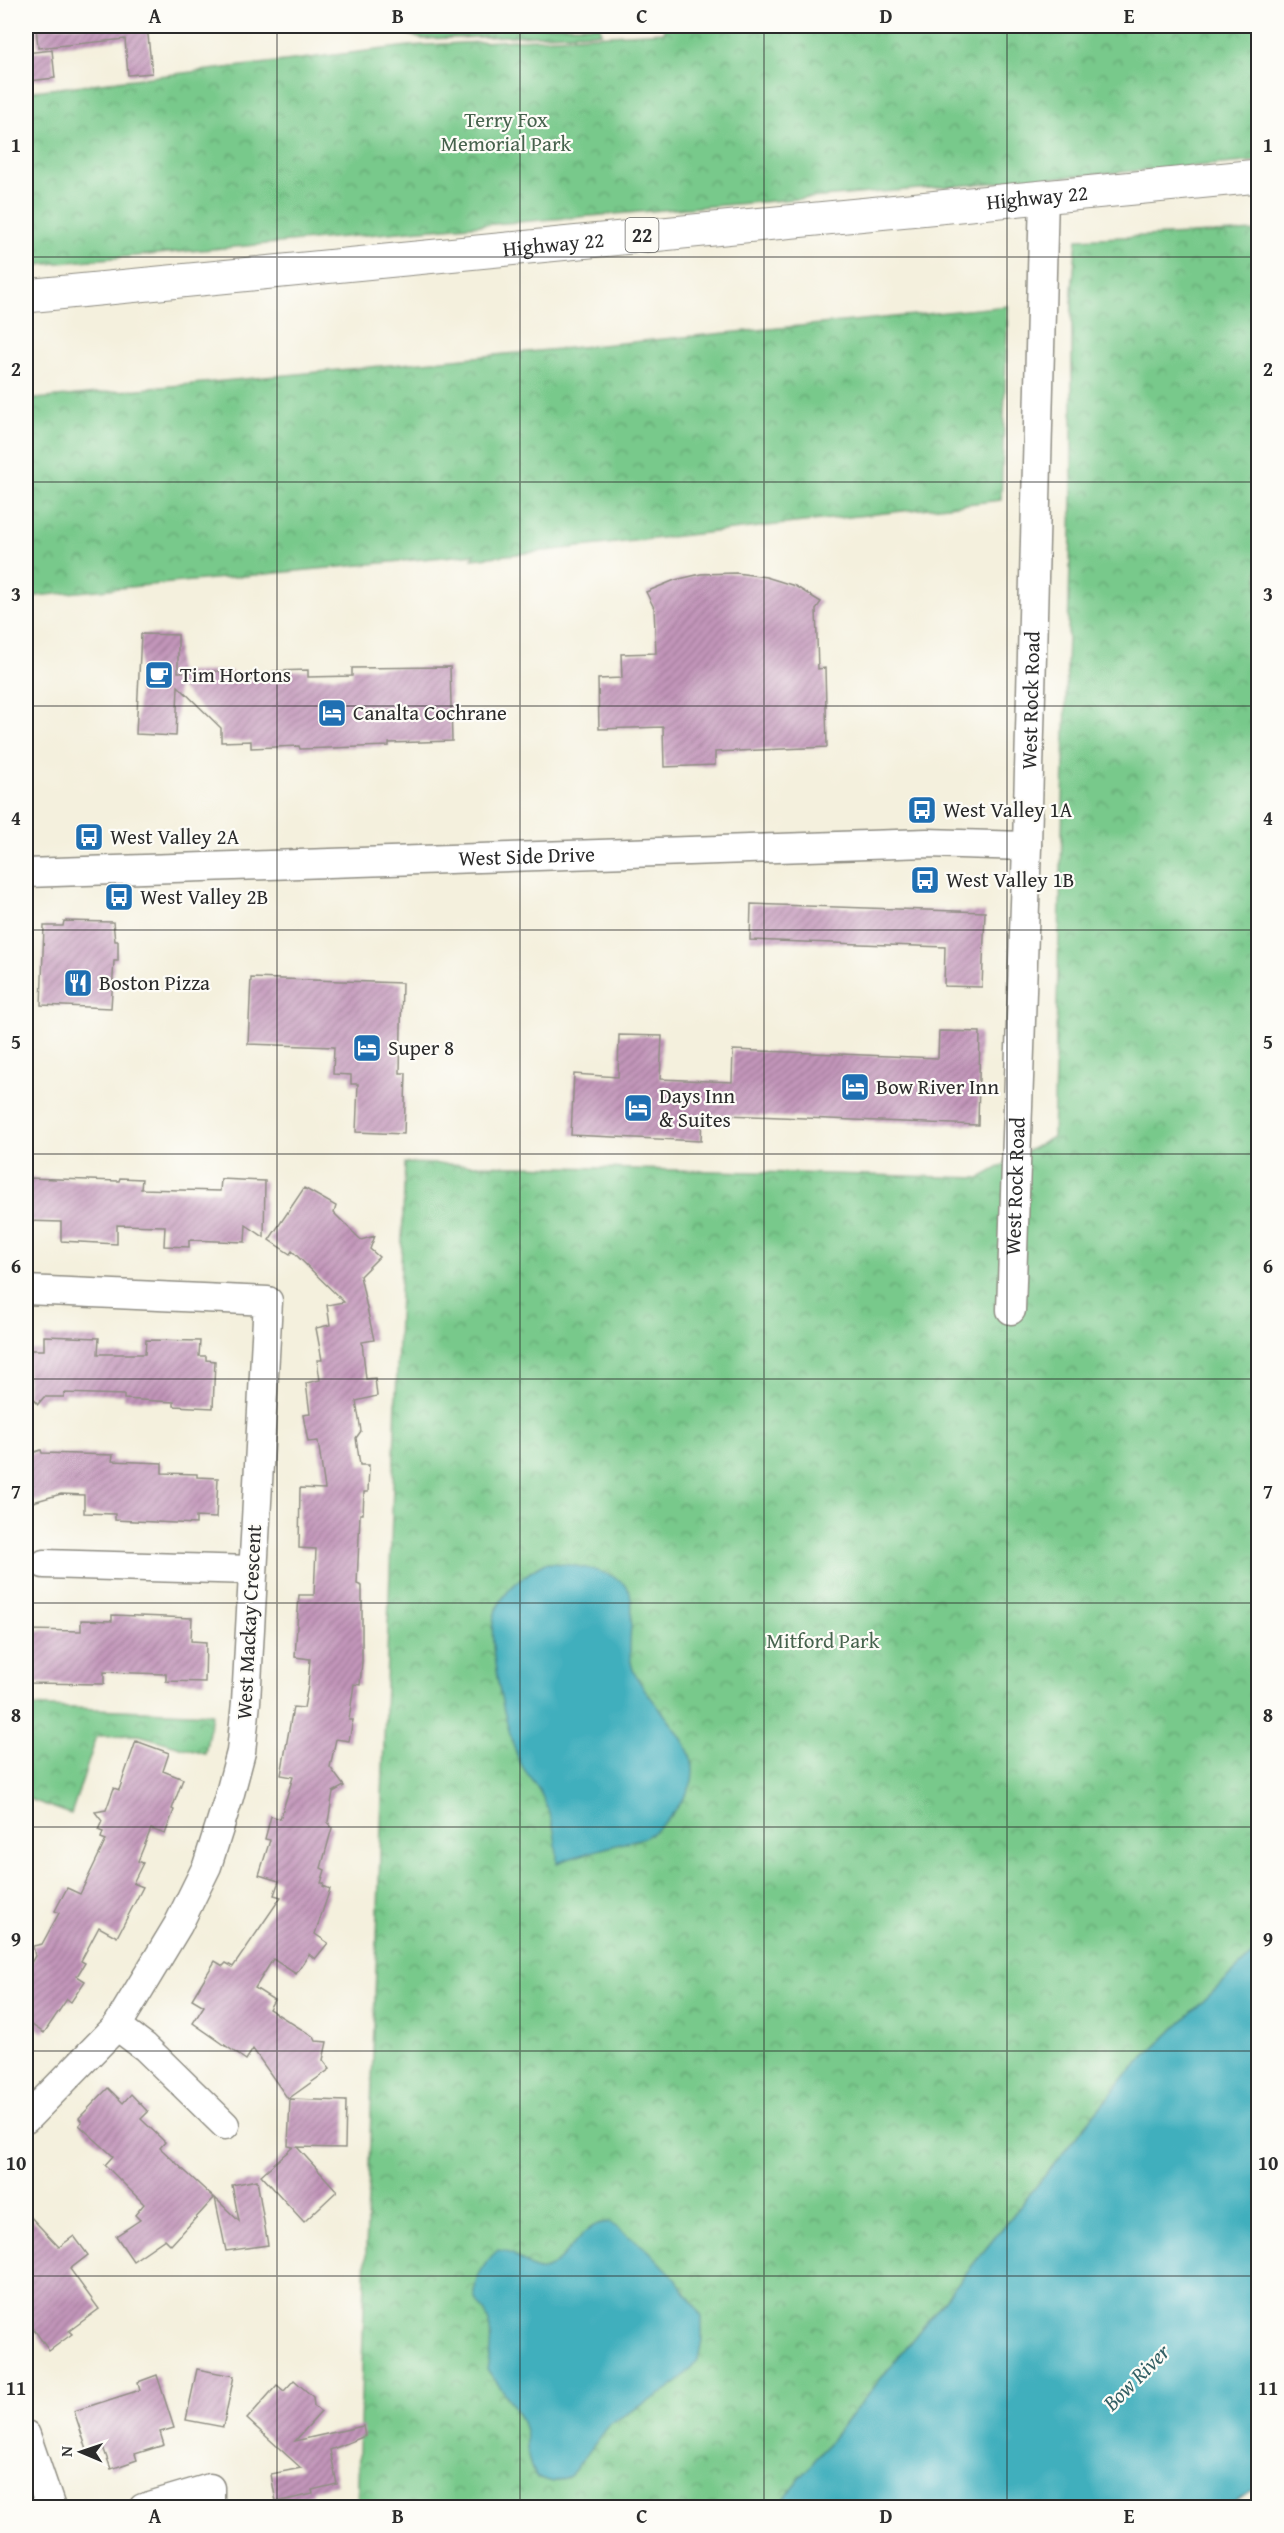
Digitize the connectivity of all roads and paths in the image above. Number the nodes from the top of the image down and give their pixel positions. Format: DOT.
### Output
graph roads {
  1 [pos="1258,176"];
  2 [pos="1044,196"];
  3 [pos="26,296"];
  4 [pos="1027,846"];
  5 [pos="26,873"];
  6 [pos="26,1290"];
  7 [pos="1011,1311"];
  8 [pos="44,1564"];
  9 [pos="252,1570"];
  10 [pos="117,2026"];
  11 [pos="26,2119"];
  12 [pos="225,2125"];
  13 [pos="26,2435"];
  14 [pos="51,2508"];
  15 [pos="143,2508"];
  16 [pos="210,2508"];
  1 -- 2 [label="main road, Highway 22 / 22"];
  2 -- 3 [label="main road, Highway 22 / 22"];
  2 -- 4 [label="street, West Rock Road"];
  4 -- 5 [label="street, West Side Drive"];
  4 -- 7 [label="street, West Rock Road"];
  6 -- 9 [label="street, West Mackay Crescent"];
  8 -- 9 [label="street"];
  9 -- 10 [label="street, West Mackay Crescent"];
  10 -- 11 [label="street, West Mackay Crescent"];
  10 -- 12 [label="street"];
  13 -- 14 [label="street"];
  15 -- 16 [label="street"];
}
